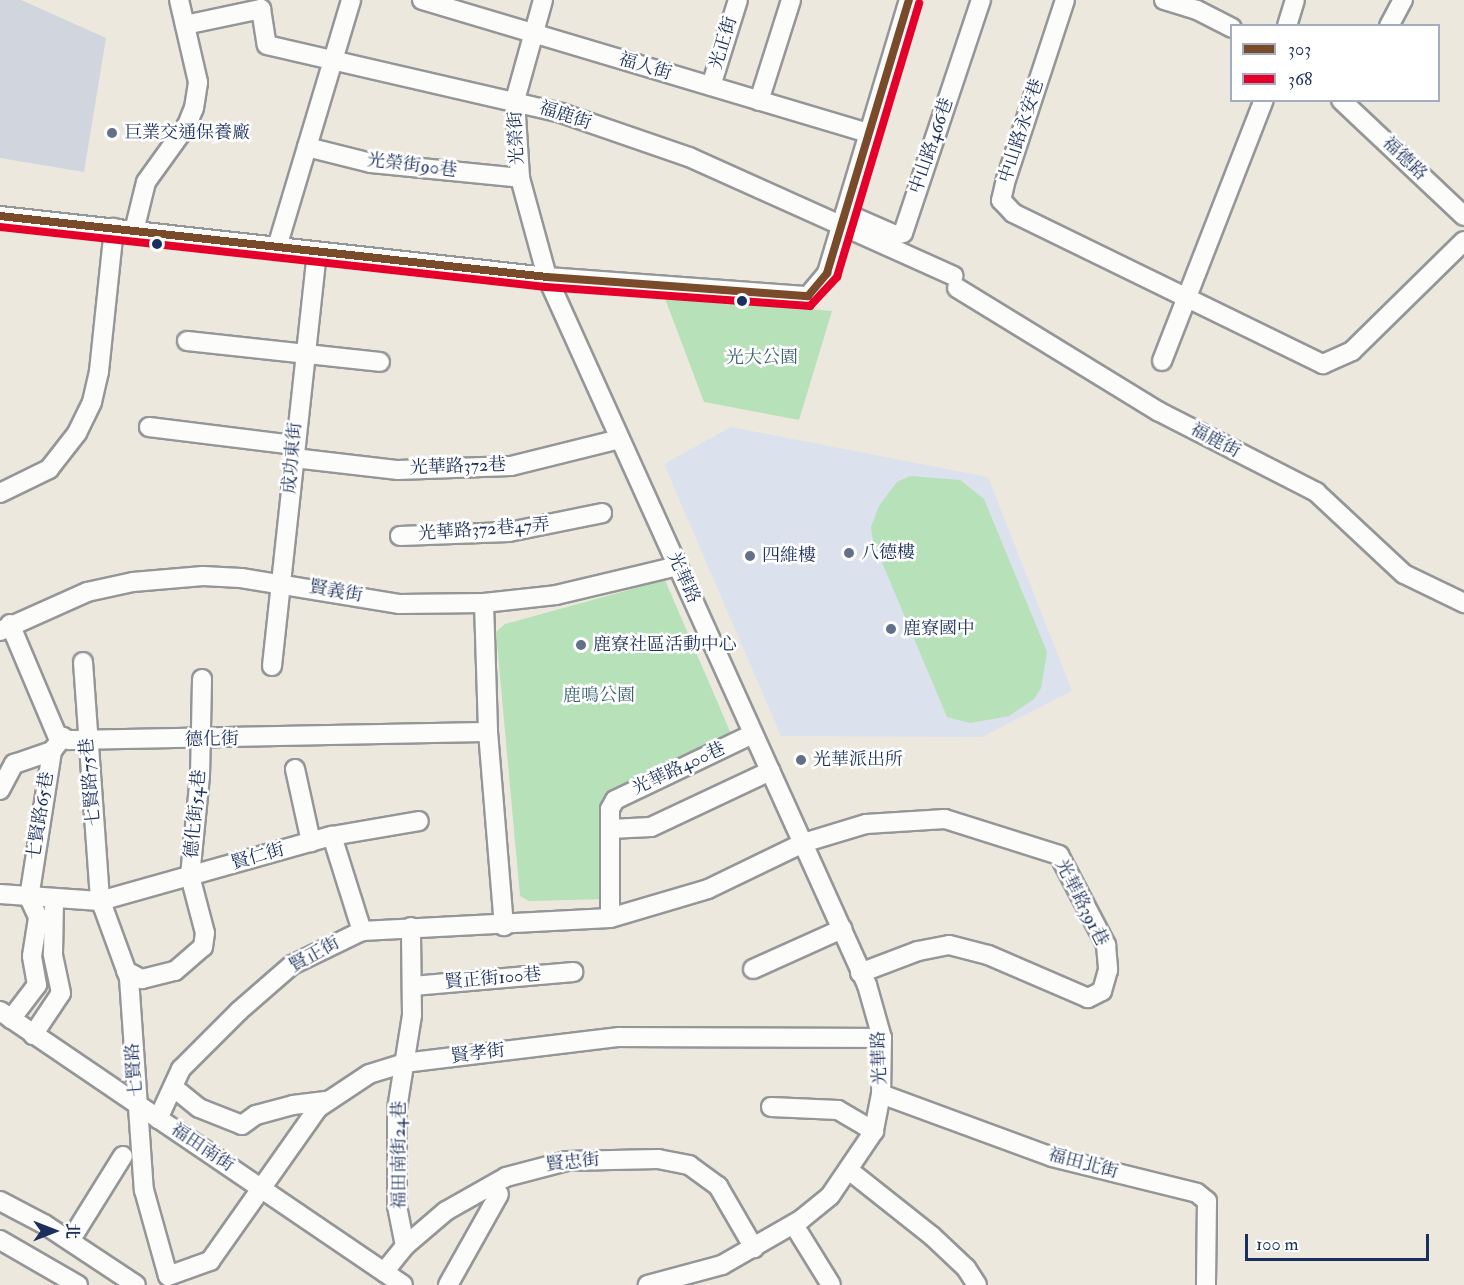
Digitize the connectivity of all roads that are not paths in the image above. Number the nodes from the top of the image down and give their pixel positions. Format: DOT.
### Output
graph roads {
  1 [pos="179,0"];
  2 [pos="351,0"];
  3 [pos="422,0"];
  4 [pos="543,0"];
  5 [pos="738,0"];
  6 [pos="791,0"];
  7 [pos="909,0"];
  8 [pos="981,0"];
  9 [pos="1065,0"];
  10 [pos="1164,0"];
  11 [pos="1295,0"];
  12 [pos="1403,0"];
  13 [pos="1288,24"];
  14 [pos="1390,24"];
  15 [pos="185,25"];
  16 [pos="1230,27"];
  17 [pos="533,33"];
  18 [pos="333,61"];
  19 [pos="711,86"];
  20 [pos="515,100"];
  21 [pos="759,101"];
  22 [pos="1263,102"];
  23 [pos="1346,102"];
  24 [pos="869,134"];
  25 [pos="307,147"];
  26 [pos="520,178"];
  27 [pos="0,216"];
  28 [pos="1464,216"];
  29 [pos="843,220"];
  30 [pos="114,228"];
  31 [pos="134,231"];
  32 [pos="1464,241"];
  33 [pos="277,247"];
  34 [pos="316,251"];
  35 [pos="547,277"];
  36 [pos="1185,298"];
  37 [pos="188,341"];
  38 [pos="304,354"];
  39 [pos="1162,361"];
  40 [pos="380,362"];
  41 [pos="149,427"];
  42 [pos="620,439"];
  43 [pos="293,452"];
  44 [pos="0,493"];
  45 [pos="602,513"];
  46 [pos="400,536"];
  47 [pos="678,566"];
  48 [pos="280,582"];
  49 [pos="484,603"];
  50 [pos="1464,603"];
  51 [pos="5,628"];
  52 [pos="83,662"];
  53 [pos="272,666"];
  54 [pos="202,679"];
  55 [pos="488,732"];
  56 [pos="753,734"];
  57 [pos="201,740"];
  58 [pos="88,742"];
  59 [pos="57,744"];
  60 [pos="295,769"];
  61 [pos="770,771"];
  62 [pos="0,790"];
  63 [pos="419,820"];
  64 [pos="610,829"];
  65 [pos="332,836"];
  66 [pos="311,842"];
  67 [pos="803,843"];
  68 [pos="190,876"];
  69 [pos="0,894"];
  70 [pos="29,898"];
  71 [pos="54,900"];
  72 [pos="100,901"];
  73 [pos="610,918"];
  74 [pos="504,926"];
  75 [pos="411,927"];
  76 [pos="842,929"];
  77 [pos="362,931"];
  78 [pos="753,969"];
  79 [pos="126,971"];
  80 [pos="573,972"];
  81 [pos="860,973"];
  82 [pos="413,986"];
  83 [pos="5,1015"];
  84 [pos="33,1035"];
  85 [pos="882,1038"];
  86 [pos="404,1063"];
  87 [pos="173,1087"];
  88 [pos="881,1094"];
  89 [pos="328,1101"];
  90 [pos="138,1105"];
  91 [pos="771,1107"];
  92 [pos="158,1119"];
  93 [pos="874,1131"];
  94 [pos="123,1156"];
  95 [pos="850,1171"];
  96 [pos="261,1189"];
  97 [pos="499,1194"];
  98 [pos="0,1201"];
  99 [pos="794,1225"];
  100 [pos="0,1239"];
  101 [pos="70,1241"];
  102 [pos="405,1246"];
  103 [pos="754,1248"];
  104 [pos="164,1280"];
  105 [pos="396,1281"];
  106 [pos="78,1285"];
  107 [pos="136,1285"];
  108 [pos="448,1285"];
  109 [pos="648,1285"];
  110 [pos="831,1285"];
  111 [pos="976,1285"];
  112 [pos="1206,1285"];
  1 -- 15 [label="street"];
  2 -- 18 [label="street"];
  3 -- 17 [label="street, 福人街"];
  4 -- 17 [label="street, 光榮街"];
  5 -- 19 [label="street, 光正街"];
  6 -- 21 [label="street"];
  7 -- 24 [label="street"];
  8 -- 29 [label="street, 中山路466巷"];
  9 -- 36 [label="street, 中山路永安巷"];
  10 -- 16 [label="street"];
  11 -- 13 [label="street"];
  12 -- 14 [label="street"];
  15 -- 18 [label="street, 福鹿街"];
  15 -- 31 [label="street"];
  17 -- 19 [label="street, 福人街"];
  17 -- 20 [label="street, 光榮街"];
  18 -- 20 [label="street, 福鹿街"];
  18 -- 25 [label="street"];
  19 -- 21 [label="street, 福人街"];
  20 -- 26 [label="street, 光榮街"];
  20 -- 29 [label="street, 福鹿街"];
  21 -- 24 [label="street, 福人街"];
  22 -- 36 [label="street"];
  23 -- 28 [label="street, 福德路"];
  24 -- 29 [label="street"];
  25 -- 26 [label="street, 光榮街90巷"];
  25 -- 33 [label="street"];
  26 -- 35 [label="street, 光榮街"];
  27 -- 30 [label="street"];
  29 -- 35 [label="street"];
  29 -- 50 [label="street, 福鹿街"];
  30 -- 31 [label="street"];
  30 -- 44 [label="street"];
  31 -- 33 [label="street"];
  32 -- 36 [label="street, 中山路永安巷"];
  33 -- 34 [label="street"];
  34 -- 35 [label="street"];
  34 -- 38 [label="street, 成功東街"];
  35 -- 42 [label="street, 光華路"];
  36 -- 39 [label="street"];
  37 -- 38 [label="street"];
  38 -- 40 [label="street"];
  38 -- 43 [label="street, 成功東街"];
  41 -- 43 [label="street, 光華路372巷"];
  42 -- 43 [label="street, 光華路372巷"];
  42 -- 47 [label="street, 光華路"];
  43 -- 48 [label="street, 成功東街"];
  45 -- 46 [label="street, 光華路372巷47弄"];
  47 -- 49 [label="street, 賢義街"];
  47 -- 56 [label="street, 光華路"];
  48 -- 49 [label="street, 賢義街"];
  48 -- 51 [label="street, 賢義街"];
  48 -- 53 [label="street, 成功東街"];
  49 -- 55 [label="street"];
  51 -- 59 [label="street"];
  52 -- 58 [label="street, 七賢路75巷"];
  54 -- 57 [label="street, 德化街54巷"];
  55 -- 57 [label="street, 德化街"];
  55 -- 74 [label="street"];
  56 -- 61 [label="street, 光華路"];
  56 -- 64 [label="street, 光華路400巷"];
  57 -- 58 [label="street, 德化街"];
  57 -- 68 [label="street, 德化街54巷"];
  58 -- 59 [label="street, 德化街"];
  58 -- 72 [label="street, 七賢路75巷"];
  59 -- 62 [label="street"];
  59 -- 70 [label="street, 七賢路65巷"];
  60 -- 66 [label="street"];
  61 -- 64 [label="street"];
  61 -- 67 [label="street, 光華路"];
  63 -- 65 [label="street, 賢仁街"];
  64 -- 73 [label="street, 光華路400巷"];
  65 -- 66 [label="street, 賢仁街"];
  65 -- 77 [label="street"];
  66 -- 68 [label="street, 賢仁街"];
  67 -- 73 [label="street, 賢正街"];
  67 -- 76 [label="street, 光華路"];
  67 -- 81 [label="street, 光華路391巷"];
  68 -- 72 [label="street, 賢仁街"];
  68 -- 79 [label="street, 德化街54巷"];
  69 -- 70 [label="street"];
  70 -- 71 [label="street"];
  70 -- 83 [label="street"];
  71 -- 72 [label="street"];
  71 -- 84 [label="street"];
  72 -- 79 [label="street, 七賢路"];
  73 -- 74 [label="street, 賢正街"];
  74 -- 75 [label="street, 賢正街"];
  75 -- 77 [label="street, 賢正街"];
  75 -- 82 [label="street"];
  76 -- 78 [label="street"];
  76 -- 81 [label="street, 光華路"];
  77 -- 87 [label="street, 賢正街"];
  79 -- 90 [label="street, 七賢路"];
  80 -- 82 [label="street, 賢正街100巷"];
  81 -- 85 [label="street, 光華路"];
  82 -- 86 [label="street"];
  83 -- 84 [label="street, 福田南街"];
  84 -- 90 [label="street, 福田南街"];
  85 -- 86 [label="street, 賢孝街"];
  85 -- 88 [label="street, 光華路"];
  86 -- 89 [label="street, 賢孝街"];
  86 -- 102 [label="street, 福田南街24巷"];
  87 -- 89 [label="street"];
  87 -- 92 [label="street, 賢正街"];
  88 -- 93 [label="street, 光華路"];
  88 -- 112 [label="street, 福田北街"];
  89 -- 96 [label="street, 賢孝街"];
  90 -- 92 [label="street, 福田南街"];
  90 -- 104 [label="street, 七賢路"];
  91 -- 93 [label="street"];
  92 -- 96 [label="street, 福田南街"];
  93 -- 95 [label="street, 光華路"];
  94 -- 101 [label="street"];
  95 -- 99 [label="street, 光華路"];
  95 -- 111 [label="street"];
  96 -- 104 [label="street, 賢孝街"];
  96 -- 105 [label="street, 福田南街"];
  97 -- 108 [label="street"];
  98 -- 101 [label="street"];
  99 -- 103 [label="street, 光華路"];
  99 -- 110 [label="street"];
  100 -- 106 [label="street"];
  101 -- 107 [label="street"];
  102 -- 103 [label="street, 賢忠街"];
  102 -- 105 [label="street, 賢忠街"];
  103 -- 109 [label="street, 光華路"];
}
